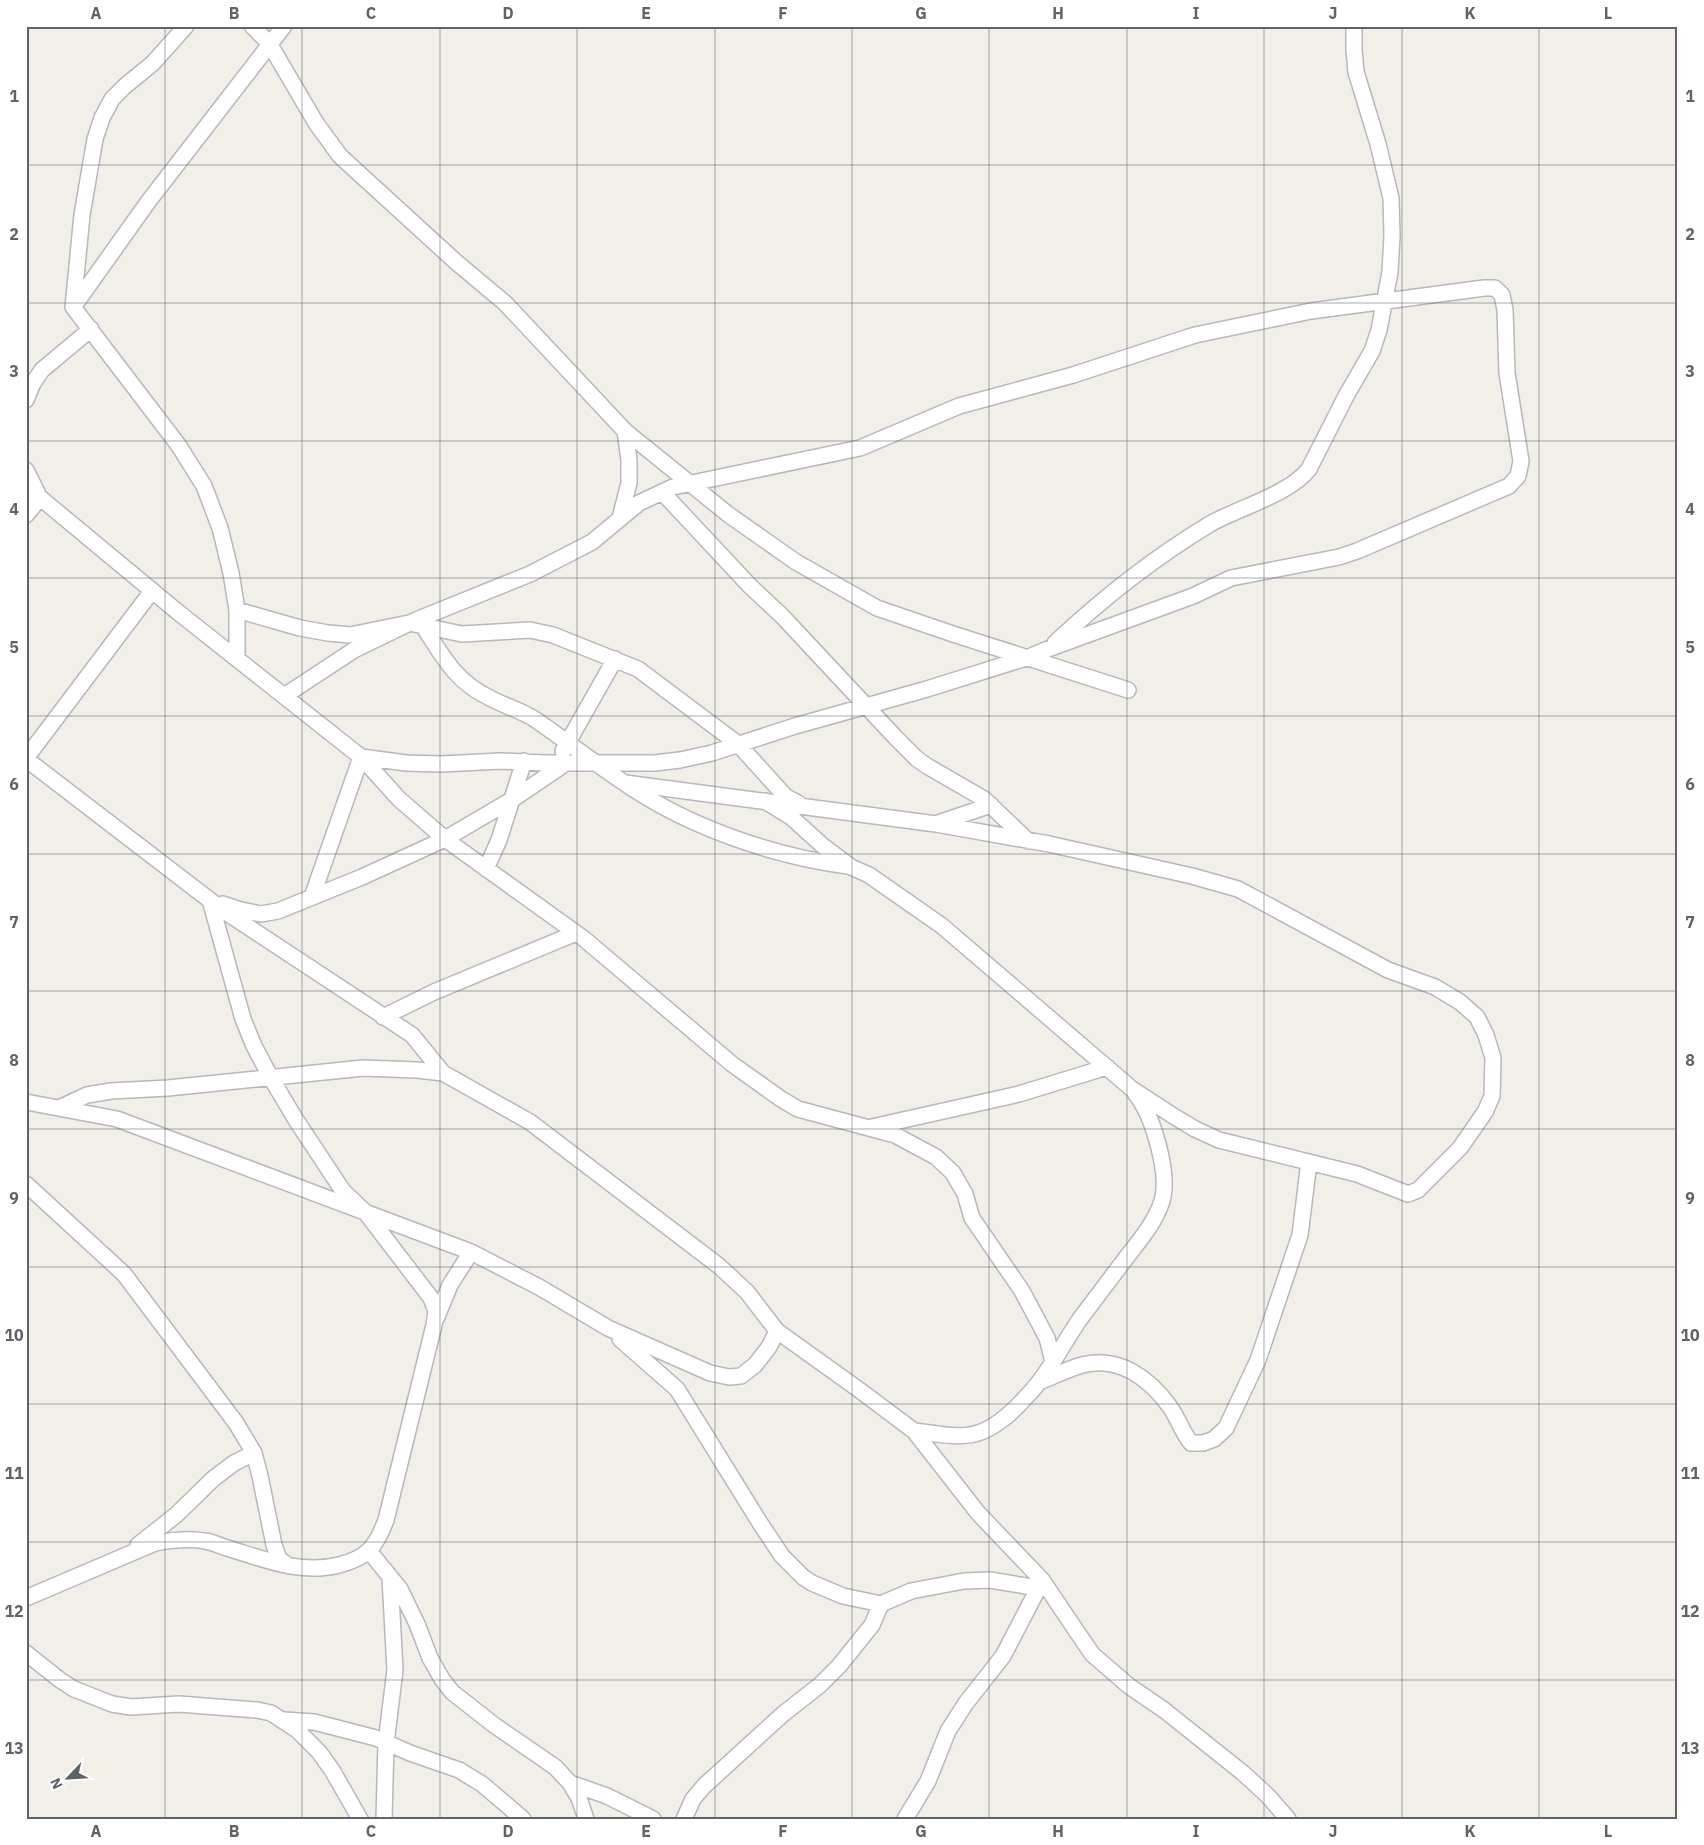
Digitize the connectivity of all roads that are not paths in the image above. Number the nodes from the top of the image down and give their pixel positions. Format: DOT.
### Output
graph roads {
  1 [pos="186,26"];
  2 [pos="252,26"];
  3 [pos="284,26"];
  4 [pos="1354,26"];
  5 [pos="269,43"];
  6 [pos="1385,302"];
  7 [pos="73,307"];
  8 [pos="91,329"];
  9 [pos="51,362"];
  10 [pos="26,373"];
  11 [pos="26,400"];
  12 [pos="625,431"];
  13 [pos="26,470"];
  14 [pos="691,483"];
  15 [pos="26,486"];
  16 [pos="662,492"];
  17 [pos="40,498"];
  18 [pos="26,514"];
  19 [pos="620,518"];
  20 [pos="152,591"];
  21 [pos="237,610"];
  22 [pos="416,624"];
  23 [pos="1048,649"];
  24 [pos="1029,657"];
  25 [pos="237,659"];
  26 [pos="615,659"];
  27 [pos="1128,690"];
  28 [pos="284,696"];
  29 [pos="866,706"];
  30 [pos="568,743"];
  31 [pos="738,744"];
  32 [pos="361,757"];
  33 [pos="26,759"];
  34 [pos="524,761"];
  35 [pos="561,763"];
  36 [pos="596,763"];
  37 [pos="625,784"];
  38 [pos="513,799"];
  39 [pos="765,802"];
  40 [pos="991,805"];
  41 [pos="805,807"];
  42 [pos="936,824"];
  43 [pos="444,839"];
  44 [pos="1028,841"];
  45 [pos="851,867"];
  46 [pos="486,868"];
  47 [pos="312,897"];
  48 [pos="210,900"];
  49 [pos="576,933"];
  50 [pos="383,1017"];
  51 [pos="1106,1067"];
  52 [pos="443,1074"];
  53 [pos="271,1078"];
  54 [pos="1132,1089"];
  55 [pos="26,1102"];
  56 [pos="59,1108"];
  57 [pos="868,1128"];
  58 [pos="1309,1162"];
  59 [pos="26,1184"];
  60 [pos="366,1213"];
  61 [pos="471,1252"];
  62 [pos="434,1325"];
  63 [pos="608,1328"];
  64 [pos="777,1331"];
  65 [pos="1053,1362"];
  66 [pos="1040,1382"];
  67 [pos="914,1431"];
  68 [pos="254,1453"];
  69 [pos="369,1551"];
  70 [pos="123,1557"];
  71 [pos="292,1568"];
  72 [pos="390,1578"];
  73 [pos="1040,1584"];
  74 [pos="26,1598"];
  75 [pos="881,1604"];
  76 [pos="26,1653"];
  77 [pos="282,1720"];
  78 [pos="386,1743"];
  79 [pos="570,1783"];
  80 [pos="360,1819"];
  81 [pos="384,1819"];
  82 [pos="523,1819"];
  83 [pos="586,1819"];
  84 [pos="653,1819"];
  85 [pos="684,1819"];
  86 [pos="905,1819"];
  87 [pos="1288,1819"];
  1 -- 7 [label="street"];
  2 -- 5 [label="street"];
  3 -- 5 [label="street"];
  4 -- 6 [label="street"];
  5 -- 7 [label="street"];
  5 -- 12 [label="street"];
  6 -- 14 [label="street"];
  6 -- 23 [label="street"];
  6 -- 23 [label="street"];
  7 -- 8 [label="street"];
  8 -- 9 [label="street"];
  8 -- 21 [label="street"];
  9 -- 10 [label="street"];
  9 -- 11 [label="street"];
  12 -- 14 [label="street"];
  12 -- 19 [label="street"];
  13 -- 17 [label="street"];
  14 -- 16 [label="street"];
  14 -- 24 [label="street"];
  15 -- 17 [label="street"];
  16 -- 19 [label="street"];
  16 -- 29 [label="street"];
  17 -- 18 [label="street"];
  17 -- 20 [label="street"];
  19 -- 22 [label="street"];
  20 -- 25 [label="street"];
  20 -- 33 [label="street"];
  21 -- 22 [label="street"];
  21 -- 25 [label="street"];
  22 -- 26 [label="street"];
  22 -- 28 [label="street"];
  22 -- 30 [label="street"];
  23 -- 24 [label="street"];
  24 -- 27 [label="street"];
  24 -- 29 [label="street"];
  25 -- 28 [label="street"];
  26 -- 30 [label="street"];
  26 -- 31 [label="street"];
  28 -- 32 [label="street"];
  29 -- 31 [label="street"];
  29 -- 40 [label="street"];
  30 -- 35 [label="street"];
  30 -- 36 [label="street"];
  31 -- 36 [label="street"];
  31 -- 41 [label="street"];
  32 -- 34 [label="street"];
  32 -- 43 [label="street"];
  32 -- 47 [label="street"];
  33 -- 48 [label="street"];
  34 -- 35 [label="street"];
  34 -- 38 [label="street"];
  35 -- 36 [label="street"];
  35 -- 38 [label="street"];
  36 -- 37 [label="street"];
  37 -- 39 [label="street"];
  37 -- 45 [label="street"];
  38 -- 43 [label="street"];
  38 -- 46 [label="street"];
  39 -- 41 [label="street"];
  39 -- 45 [label="street"];
  40 -- 42 [label="street"];
  40 -- 44 [label="street"];
  41 -- 42 [label="street"];
  42 -- 44 [label="street"];
  43 -- 46 [label="street"];
  43 -- 47 [label="street"];
  44 -- 58 [label="street"];
  45 -- 51 [label="street"];
  46 -- 49 [label="street"];
  47 -- 48 [label="street"];
  48 -- 50 [label="street"];
  48 -- 53 [label="street"];
  49 -- 50 [label="street"];
  49 -- 57 [label="street"];
  50 -- 52 [label="street"];
  51 -- 54 [label="street"];
  51 -- 57 [label="street"];
  52 -- 53 [label="street"];
  52 -- 64 [label="street"];
  53 -- 56 [label="street"];
  53 -- 60 [label="street"];
  54 -- 58 [label="street"];
  54 -- 65 [label="street"];
  55 -- 56 [label="street"];
  56 -- 60 [label="street"];
  57 -- 65 [label="street"];
  58 -- 66 [label="street"];
  59 -- 68 [label="street"];
  60 -- 61 [label="street"];
  60 -- 62 [label="street"];
  61 -- 62 [label="street"];
  61 -- 63 [label="street"];
  62 -- 69 [label="street"];
  63 -- 64 [label="street"];
  63 -- 75 [label="street"];
  64 -- 67 [label="street"];
  65 -- 66 [label="street"];
  66 -- 67 [label="street"];
  67 -- 73 [label="street"];
  68 -- 70 [label="street"];
  68 -- 71 [label="street"];
  69 -- 71 [label="street"];
  69 -- 72 [label="street"];
  70 -- 71 [label="street"];
  70 -- 74 [label="street"];
  72 -- 78 [label="street"];
  72 -- 79 [label="street"];
  73 -- 75 [label="street"];
  73 -- 86 [label="street"];
  73 -- 87 [label="street"];
  75 -- 85 [label="street"];
  76 -- 77 [label="street"];
  77 -- 78 [label="street"];
  77 -- 80 [label="street"];
  78 -- 81 [label="street"];
  78 -- 82 [label="street"];
  79 -- 83 [label="street"];
  79 -- 84 [label="street"];
}
